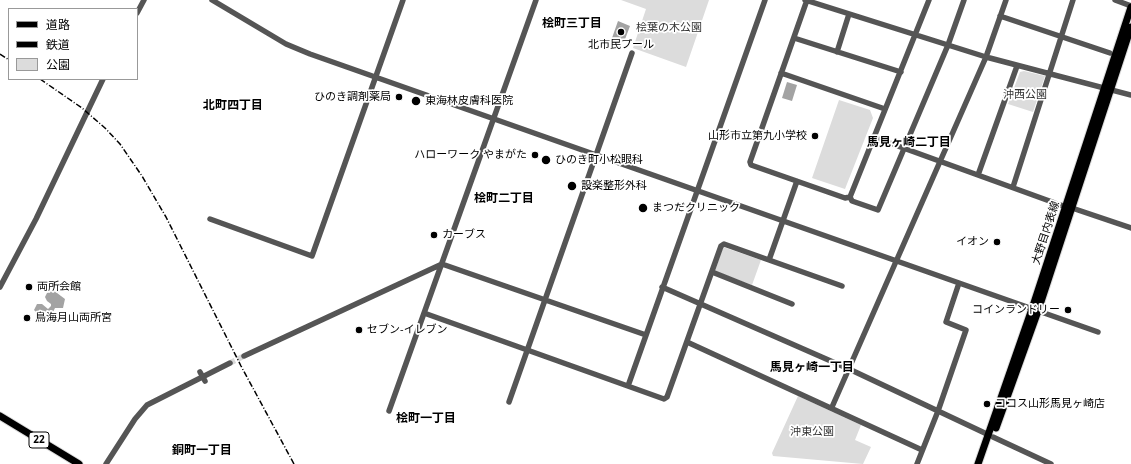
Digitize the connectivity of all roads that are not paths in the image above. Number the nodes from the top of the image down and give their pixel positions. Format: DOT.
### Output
graph roads {
  1 [pos="144,0"];
  2 [pos="212,0"];
  3 [pos="403,0"];
  4 [pos="536,0"];
  5 [pos="765,0"];
  6 [pos="806,0"];
  7 [pos="929,0"];
  8 [pos="964,0"];
  9 [pos="1006,0"];
  10 [pos="1073,0"];
  11 [pos="1115,0"];
  12 [pos="1131,7"];
  13 [pos="138,11"];
  14 [pos="849,14"];
  15 [pos="1000,16"];
  16 [pos="1131,26"];
  17 [pos="916,34"];
  18 [pos="1061,36"];
  19 [pos="794,38"];
  20 [pos="948,45"];
  21 [pos="837,52"];
  22 [pos="1110,52"];
  23 [pos="632,53"];
  24 [pos="986,57"];
  25 [pos="1017,66"];
  26 [pos="901,72"];
  27 [pos="781,73"];
  28 [pos="1049,74"];
  29 [pos="377,76"];
  30 [pos="103,80"];
  31 [pos="1108,89"];
  32 [pos="1131,95"];
  33 [pos="885,109"];
  34 [pos="494,119"];
  35 [pos="873,137"];
  36 [pos="905,148"];
  37 [pos="596,155"];
  38 [pos="940,161"];
  39 [pos="978,175"];
  40 [pos="797,182"];
  41 [pos="1013,187"];
  42 [pos="696,190"];
  43 [pos="850,197"];
  44 [pos="1069,207"];
  45 [pos="210,219"];
  46 [pos="783,221"];
  47 [pos="1131,228"];
  48 [pos="769,260"];
  49 [pos="896,261"];
  50 [pos="442,264"];
  51 [pos="712,272"];
  52 [pos="959,283"];
  53 [pos="842,286"];
  54 [pos="0,287"];
  55 [pos="662,287"];
  56 [pos="545,301"];
  57 [pos="700,303"];
  58 [pos="792,304"];
  59 [pos="1035,310"];
  60 [pos="424,313"];
  61 [pos="1098,332"];
  62 [pos="646,335"];
  63 [pos="686,342"];
  64 [pos="528,350"];
  65 [pos="244,356"];
  66 [pos="230,364"];
  67 [pos="849,369"];
  68 [pos="200,372"];
  69 [pos="205,381"];
  70 [pos="628,386"];
  71 [pos="509,402"];
  72 [pos="832,407"];
  73 [pos="389,411"];
  74 [pos="938,411"];
  75 [pos="0,416"];
  76 [pos="991,436"];
  77 [pos="922,450"];
  78 [pos="79,464"];
  79 [pos="106,464"];
  80 [pos="917,464"];
  81 [pos="978,464"];
  82 [pos="983,464"];
  83 [pos="1051,464"];
  1 -- 13 [label="street"];
  2 -- 29 [label="street"];
  3 -- 29 [label="street"];
  4 -- 34 [label="street"];
  5 -- 42 [label="street"];
  6 -- 14 [label="street"];
  6 -- 19 [label="street"];
  7 -- 17 [label="street"];
  8 -- 20 [label="street"];
  9 -- 15 [label="street"];
  10 -- 18 [label="street"];
  11 -- 12 [label="street"];
  12 -- 31 [label="main road, 大野目内表線"];
  14 -- 17 [label="street"];
  14 -- 21 [label="street"];
  15 -- 18 [label="street"];
  15 -- 24 [label="street"];
  16 -- 31 [label="main road, 大野目内表線"];
  17 -- 20 [label="street"];
  17 -- 26 [label="street"];
  18 -- 22 [label="street"];
  18 -- 28 [label="street"];
  19 -- 21 [label="street"];
  19 -- 27 [label="street"];
  20 -- 24 [label="street"];
  20 -- 36 [label="street"];
  21 -- 26 [label="street"];
  23 -- 37 [label="street"];
  24 -- 25 [label="street"];
  24 -- 38 [label="street"];
  25 -- 28 [label="street"];
  25 -- 39 [label="street"];
  26 -- 33 [label="street"];
  27 -- 33 [label="street"];
  27 -- 40 [label="street"];
  28 -- 31 [label="street"];
  28 -- 41 [label="street"];
  29 -- 34 [label="street"];
  29 -- 45 [label="street"];
  30 -- 54 [label="street"];
  31 -- 32 [label="street"];
  31 -- 44 [label="main road, 大野目内表線"];
  33 -- 35 [label="street"];
  34 -- 37 [label="street"];
  34 -- 50 [label="street"];
  35 -- 36 [label="street"];
  35 -- 43 [label="street"];
  36 -- 38 [label="street"];
  36 -- 43 [label="street"];
  37 -- 42 [label="street"];
  37 -- 56 [label="street"];
  38 -- 39 [label="street"];
  38 -- 49 [label="street"];
  39 -- 41 [label="street"];
  40 -- 43 [label="street"];
  40 -- 46 [label="street"];
  41 -- 44 [label="street"];
  42 -- 46 [label="street"];
  42 -- 55 [label="street"];
  44 -- 47 [label="street"];
  44 -- 59 [label="main road, 大野目内表線"];
  46 -- 48 [label="street"];
  46 -- 49 [label="street"];
  48 -- 51 [label="street"];
  48 -- 53 [label="street"];
  49 -- 52 [label="street"];
  49 -- 67 [label="street"];
  50 -- 56 [label="street"];
  50 -- 60 [label="street"];
  50 -- 65 [label="street"];
  51 -- 57 [label="street"];
  51 -- 58 [label="street"];
  52 -- 59 [label="street"];
  52 -- 74 [label="street"];
  55 -- 57 [label="street"];
  55 -- 62 [label="street"];
  56 -- 62 [label="street"];
  56 -- 64 [label="street"];
  57 -- 63 [label="street"];
  57 -- 67 [label="street"];
  59 -- 61 [label="street"];
  59 -- 76 [label="main road, 大野目内表線"];
  60 -- 64 [label="street"];
  60 -- 73 [label="street"];
  62 -- 70 [label="street"];
  63 -- 70 [label="street"];
  63 -- 72 [label="street"];
  64 -- 70 [label="street"];
  64 -- 71 [label="street"];
  66 -- 79 [label="street"];
  67 -- 72 [label="street"];
  67 -- 74 [label="street"];
  68 -- 69 [label="street, bridge"];
  72 -- 77 [label="street"];
  74 -- 76 [label="street"];
  74 -- 77 [label="street"];
  75 -- 78 [label="main road, 22"];
  76 -- 81 [label="main road, 大野目内表線"];
  76 -- 82 [label="main road, 大野目内表線"];
  76 -- 83 [label="street"];
  77 -- 80 [label="street"];
}
